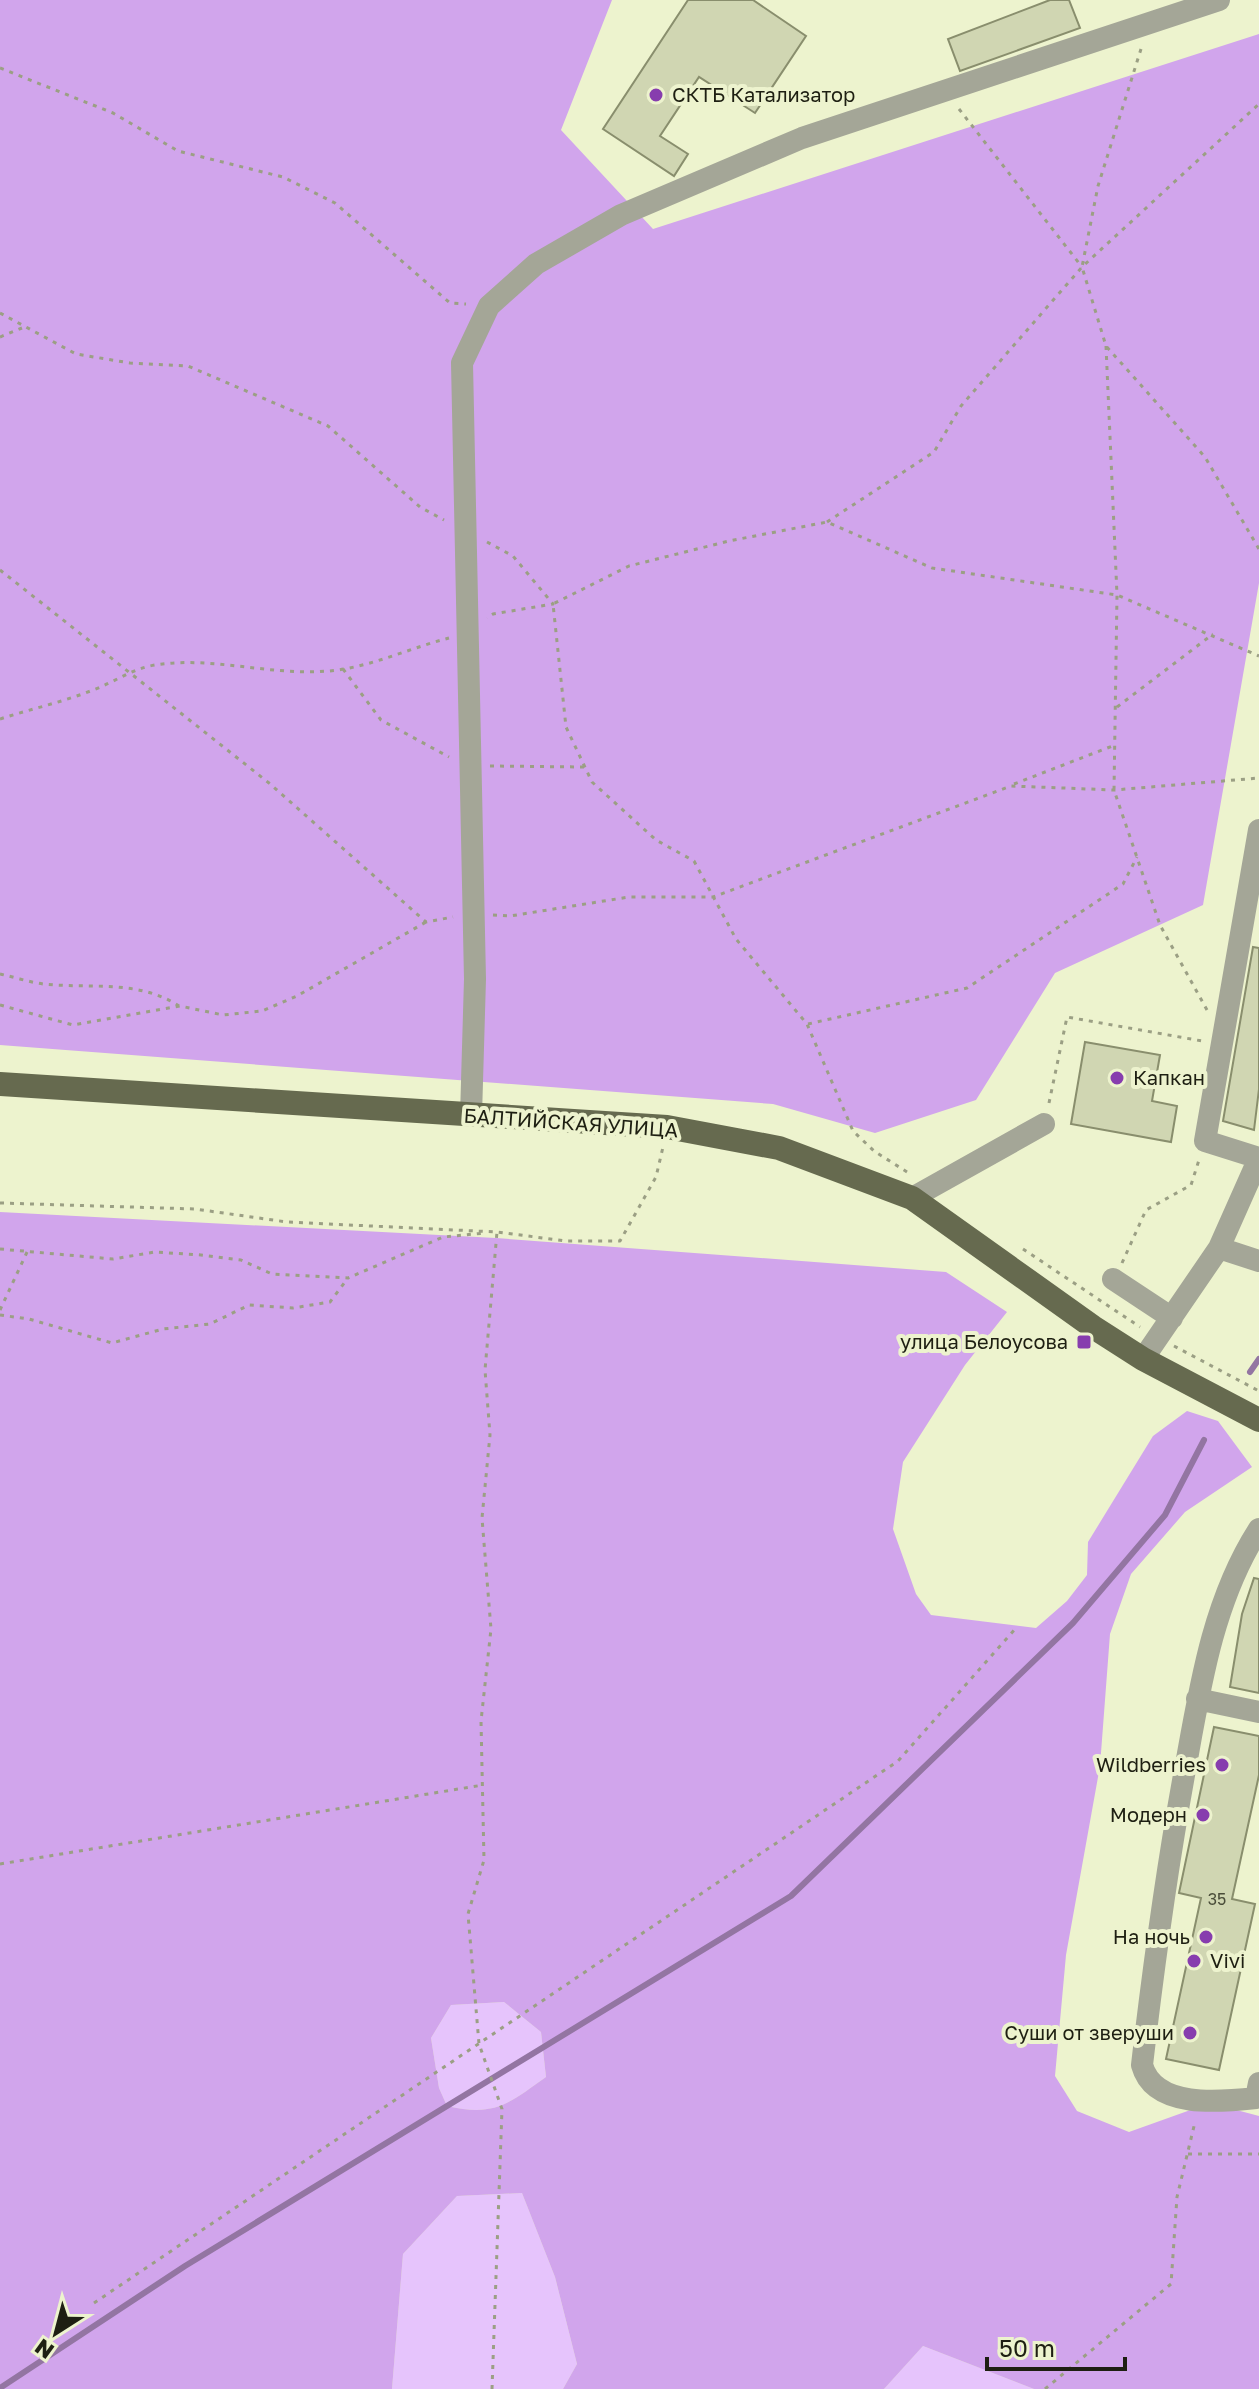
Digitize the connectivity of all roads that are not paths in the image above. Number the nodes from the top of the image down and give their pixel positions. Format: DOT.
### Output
graph roads {
  1 [pos="1219,0"];
  2 [pos="1259,830"];
  3 [pos="0,1084"];
  4 [pos="471,1116"];
  5 [pos="1044,1124"];
  6 [pos="1259,1158"];
  7 [pos="922,1192"];
  8 [pos="1219,1248"];
  9 [pos="1259,1250"];
  10 [pos="1259,1261"];
  11 [pos="1113,1279"];
  12 [pos="1172,1318"];
  13 [pos="1143,1359"];
  14 [pos="1259,1420"];
  15 [pos="1259,1529"];
  16 [pos="1197,1699"];
  17 [pos="1259,1712"];
  18 [pos="1258,2093"];
  1 -- 4 [label="street"];
  2 -- 6 [label="street"];
  3 -- 4 [label="main road, БАЛТИЙСКАЯ УЛИЦА"];
  4 -- 7 [label="main road, БАЛТИЙСКАЯ УЛИЦА"];
  5 -- 7 [label="street"];
  6 -- 8 [label="street"];
  7 -- 13 [label="main road, БАЛТИЙСКАЯ УЛИЦА"];
  8 -- 9 [label="street"];
  8 -- 10 [label="street"];
  8 -- 12 [label="street"];
  11 -- 12 [label="street"];
  12 -- 13 [label="street"];
  13 -- 14 [label="main road, БАЛТИЙСКАЯ УЛИЦА"];
  15 -- 16 [label="street"];
  16 -- 17 [label="street"];
  16 -- 18 [label="street"];
}
